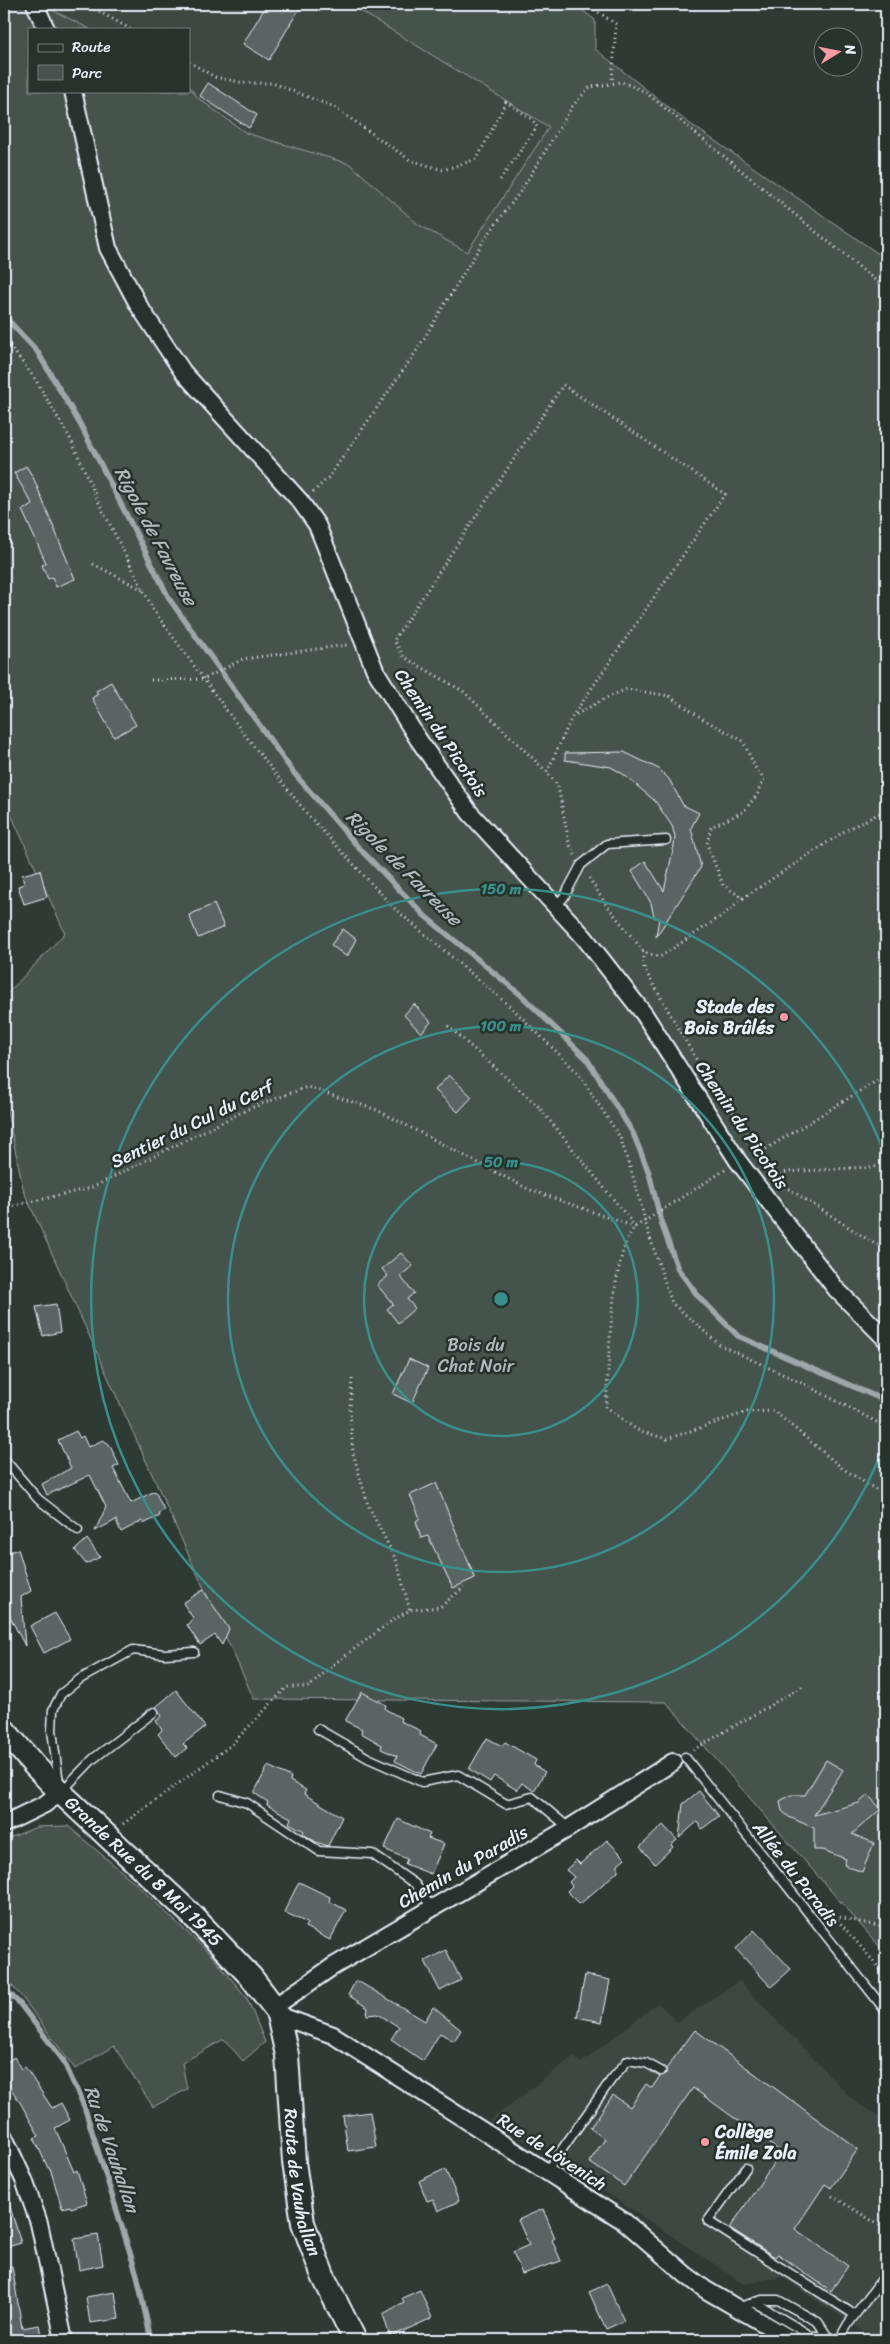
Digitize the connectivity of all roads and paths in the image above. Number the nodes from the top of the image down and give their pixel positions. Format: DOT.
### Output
graph roads {
  1 [pos="35,4"];
  2 [pos="86,4"];
  3 [pos="586,4"];
  4 [pos="46,28"];
  5 [pos="128,28"];
  6 [pos="190,63"];
  7 [pos="612,83"];
  8 [pos="73,92"];
  9 [pos="498,183"];
  10 [pos="886,289"];
  11 [pos="4,338"];
  12 [pos="300,501"];
  13 [pos="93,564"];
  14 [pos="144,590"];
  15 [pos="363,643"];
  16 [pos="204,679"];
  17 [pos="151,680"];
  18 [pos="572,717"];
  19 [pos="547,772"];
  20 [pos="886,810"];
  21 [pos="666,840"];
  22 [pos="580,865"];
  23 [pos="743,898"];
  24 [pos="556,906"];
  25 [pos="644,952"];
  26 [pos="448,1026"];
  27 [pos="886,1075"];
  28 [pos="738,1161"];
  29 [pos="886,1166"];
  30 [pos="4,1208"];
  31 [pos="645,1221"];
  32 [pos="635,1227"];
  33 [pos="886,1248"];
  34 [pos="886,1339"];
  35 [pos="352,1379"];
  36 [pos="886,1427"];
  37 [pos="4,1458"];
  38 [pos="886,1496"];
  39 [pos="78,1530"];
  40 [pos="464,1587"];
  41 [pos="410,1610"];
  42 [pos="194,1652"];
  43 [pos="805,1685"];
  44 [pos="154,1712"];
  45 [pos="318,1729"];
  46 [pos="4,1730"];
  47 [pos="679,1759"];
  48 [pos="60,1792"];
  49 [pos="220,1795"];
  50 [pos="4,1824"];
  51 [pos="568,1828"];
  52 [pos="108,1836"];
  53 [pos="432,1908"];
  54 [pos="834,1916"];
  55 [pos="886,1928"];
  56 [pos="885,2010"];
  57 [pos="276,2011"];
  58 [pos="661,2071"];
  59 [pos="4,2137"];
  60 [pos="746,2168"];
  61 [pos="546,2172"];
  62 [pos="832,2196"];
  63 [pos="886,2234"];
  64 [pos="886,2274"];
  65 [pos="754,2302"];
  66 [pos="737,2308"];
  67 [pos="855,2315"];
  68 [pos="827,2336"];
  69 [pos="64,2340"];
  70 [pos="355,2340"];
  71 [pos="792,2340"];
  72 [pos="835,2340"];
  73 [pos="839,2340"];
  1 -- 4 [label="street"];
  2 -- 5 [label="path"];
  3 -- 7 [label="path"];
  6 -- 9 [label="path"];
  7 -- 10 [label="path"];
  7 -- 12 [label="path"];
  8 -- 12 [label="street, Chemin du Picotois"];
  11 -- 14 [label="path"];
  12 -- 15 [label="street, Chemin du Picotois"];
  13 -- 14 [label="path"];
  14 -- 16 [label="path"];
  15 -- 16 [label="path"];
  15 -- 24 [label="street, Chemin du Picotois"];
  16 -- 17 [label="path"];
  16 -- 31 [label="path"];
  18 -- 19 [label="path"];
  18 -- 19 [label="path"];
  18 -- 23 [label="path"];
  19 -- 22 [label="path"];
  20 -- 23 [label="path"];
  21 -- 22 [label="lane"];
  22 -- 24 [label="lane"];
  22 -- 25 [label="path"];
  23 -- 25 [label="path"];
  24 -- 28 [label="street, Chemin du Picotois"];
  25 -- 27 [label="path"];
  26 -- 32 [label="path"];
  28 -- 31 [label="path"];
  28 -- 34 [label="street, Chemin du Picotois"];
  29 -- 33 [label="path"];
  30 -- 32 [label="path, Sentier du Cul du Cerf"];
  31 -- 32 [label="path"];
  31 -- 36 [label="path"];
  32 -- 38 [label="path"];
  35 -- 41 [label="path"];
  37 -- 39 [label="lane"];
  40 -- 41 [label="path"];
  41 -- 52 [label="path"];
  42 -- 48 [label="lane"];
  43 -- 47 [label="path"];
  44 -- 48 [label="lane"];
  45 -- 51 [label="lane"];
  46 -- 48 [label="main road, Grande Rue du 8 Mai 1945"];
  47 -- 51 [label="street, Chemin du Paradis"];
  47 -- 56 [label="lane, Allée du Paradis"];
  48 -- 50 [label="street"];
  48 -- 52 [label="main road, Grande Rue du 8 Mai 1945"];
  49 -- 53 [label="lane"];
  51 -- 53 [label="street, Chemin du Paradis"];
  52 -- 57 [label="main road, Grande Rue du 8 Mai 1945"];
  53 -- 57 [label="street, Chemin du Paradis"];
  54 -- 55 [label="path"];
  57 -- 61 [label="street, Rue de Lövenich"];
  57 -- 70 [label="main road, Route de Vauhallan"];
  58 -- 61 [label="lane"];
  59 -- 69 [label="street"];
  60 -- 67 [label="lane"];
  61 -- 66 [label="street, Rue de Lövenich"];
  62 -- 63 [label="path"];
  64 -- 67 [label="lane"];
  65 -- 66 [label="lane"];
  65 -- 68 [label="lane"];
  65 -- 68 [label="lane"];
  66 -- 71 [label="street, Rue de Lövenich"];
  67 -- 73 [label="lane"];
  68 -- 72 [label="lane"];
}
